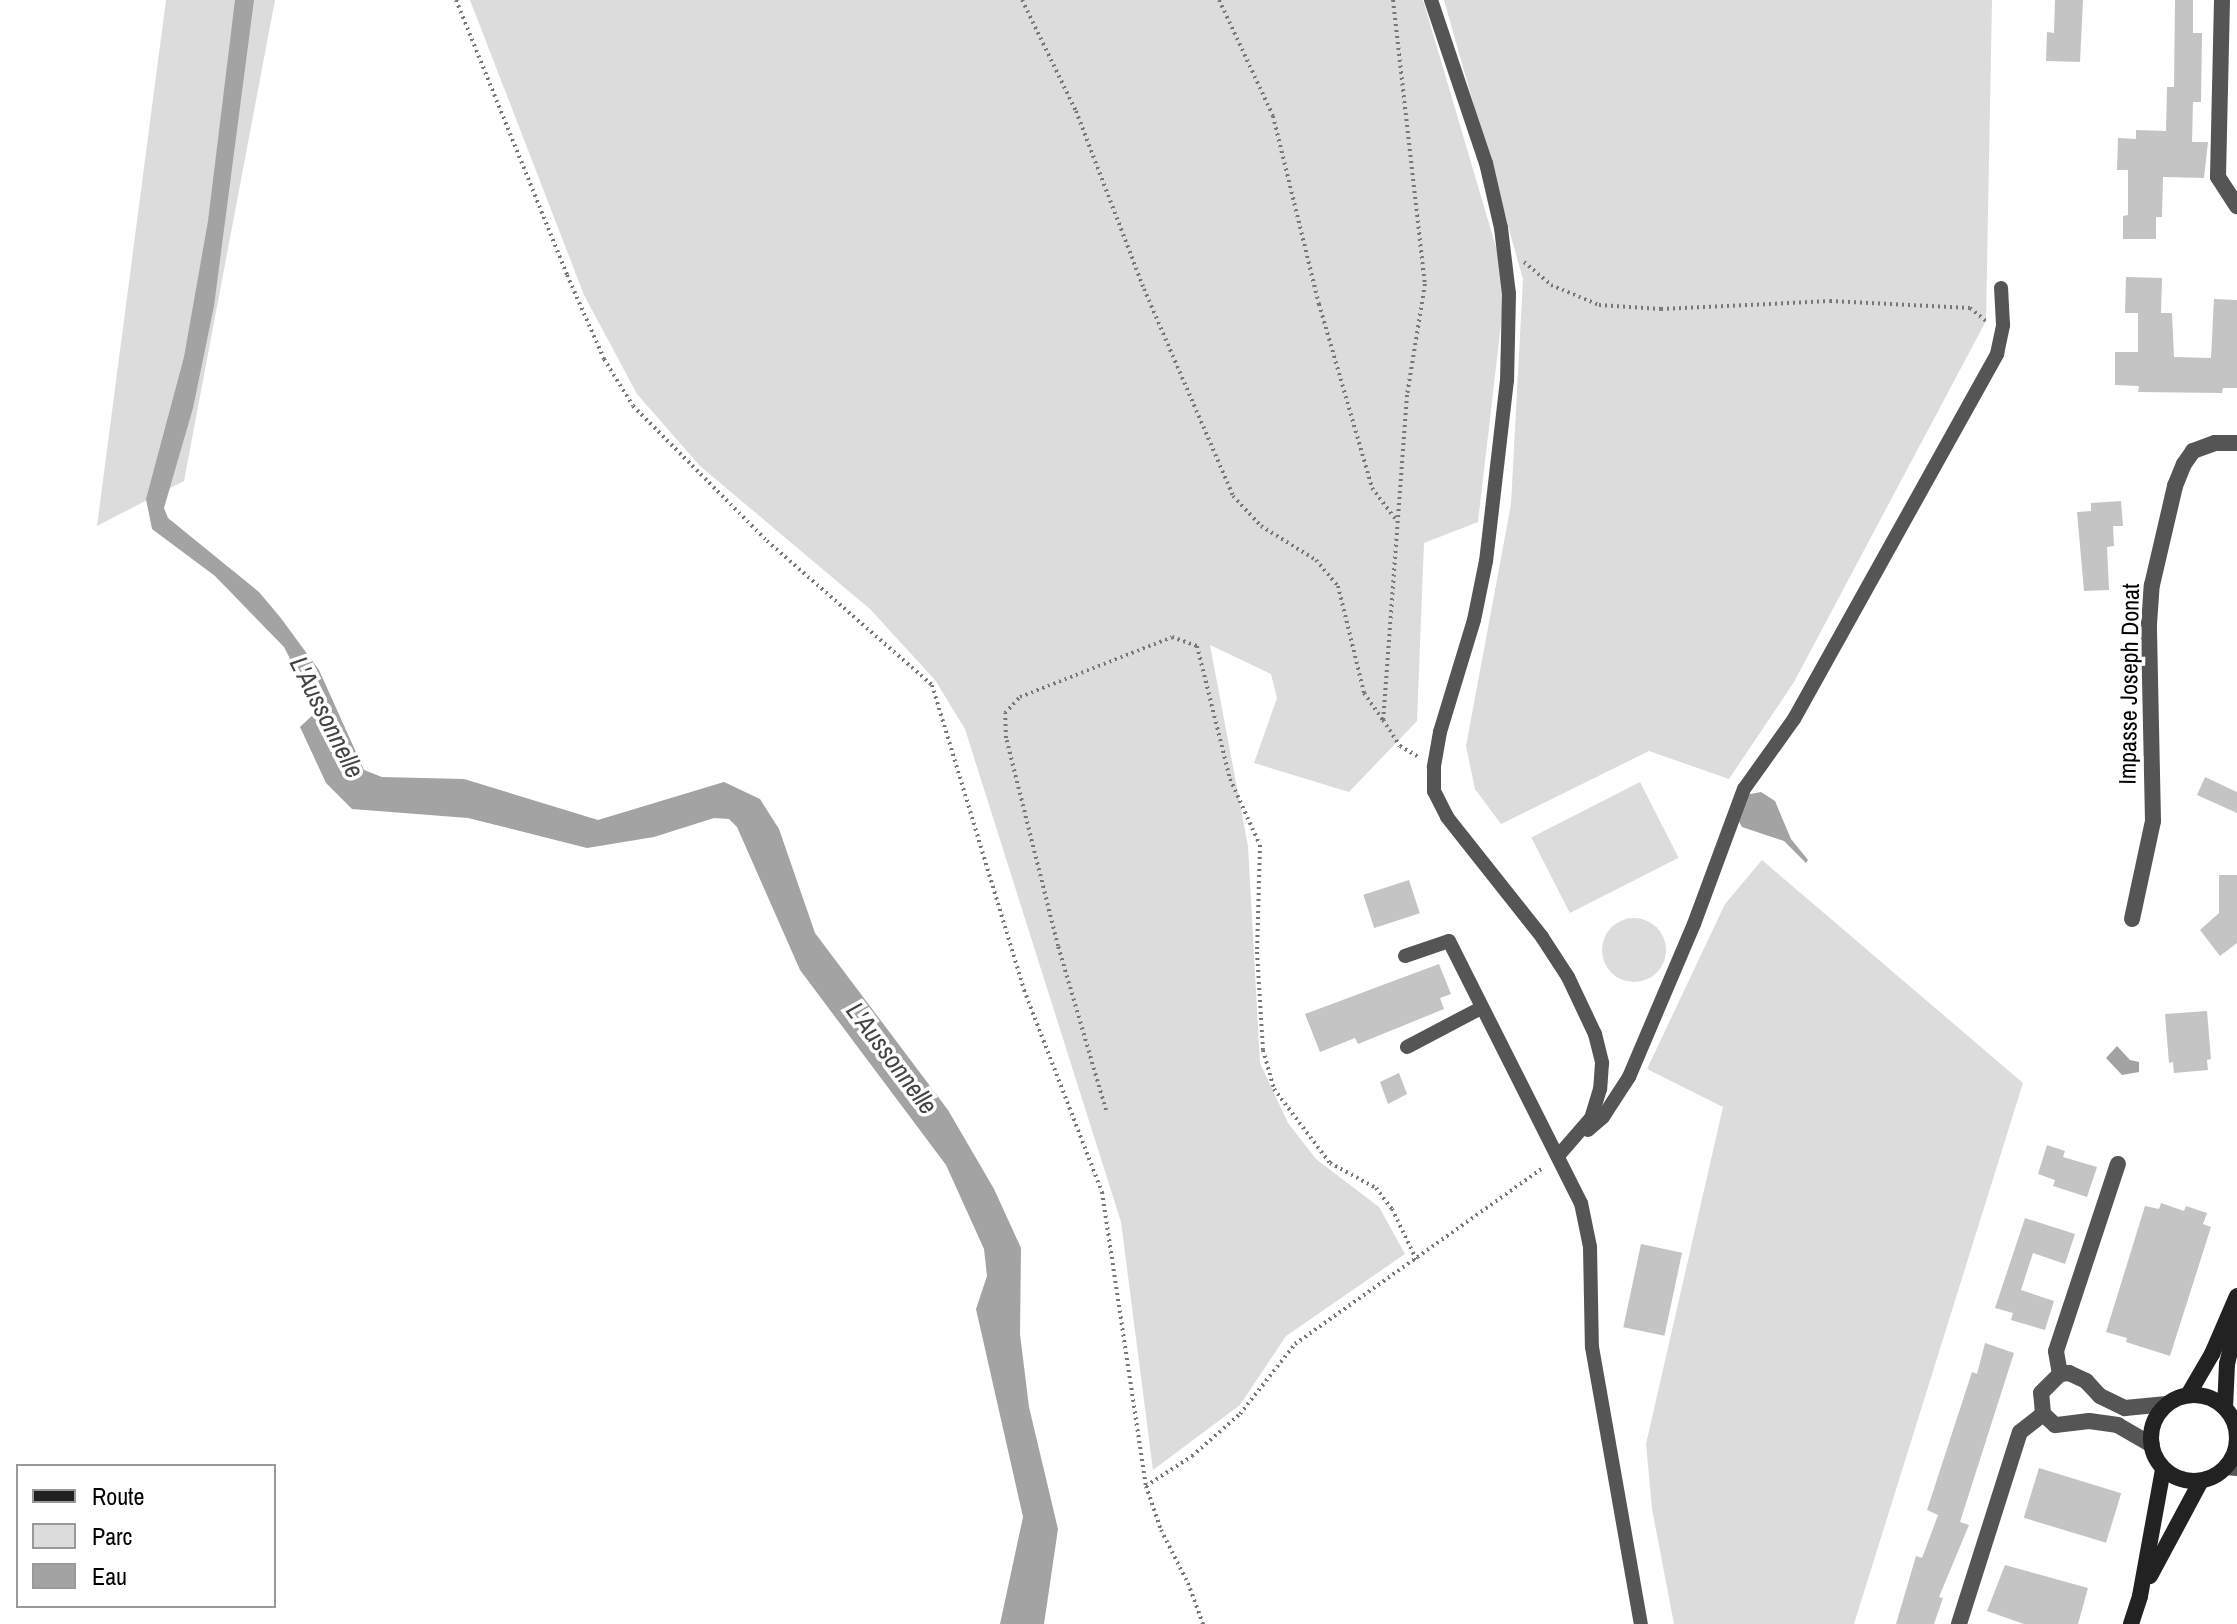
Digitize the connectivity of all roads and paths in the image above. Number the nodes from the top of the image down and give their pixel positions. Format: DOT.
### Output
graph roads {
  1 [pos="456,0"];
  2 [pos="1022,0"];
  3 [pos="1219,0"];
  4 [pos="1393,0"];
  5 [pos="1431,0"];
  6 [pos="2222,0"];
  7 [pos="2237,206"];
  8 [pos="1503,245"];
  9 [pos="2001,288"];
  10 [pos="1997,354"];
  11 [pos="2237,443"];
  12 [pos="1398,523"];
  13 [pos="1383,720"];
  14 [pos="1434,767"];
  15 [pos="2132,919"];
  16 [pos="1405,956"];
  17 [pos="1481,1008"];
  18 [pos="1407,1047"];
  19 [pos="1106,1110"];
  20 [pos="1559,1155"];
  21 [pos="2118,1164"];
  22 [pos="1417,1261"];
  23 [pos="2237,1296"];
  24 [pos="2237,1323"];
  25 [pos="2060,1374"];
  26 [pos="2188,1395"];
  27 [pos="2167,1404"];
  28 [pos="2225,1408"];
  29 [pos="2043,1414"];
  30 [pos="2152,1445"];
  31 [pos="2231,1468"];
  32 [pos="2163,1469"];
  33 [pos="2201,1481"];
  34 [pos="1146,1486"];
  35 [pos="2140,1596"];
  36 [pos="1203,1624"];
  37 [pos="1641,1624"];
  38 [pos="1959,1624"];
  39 [pos="2131,1624"];
  1 -- 34 [label="path"];
  2 -- 13 [label="path"];
  3 -- 12 [label="path"];
  4 -- 12 [label="path"];
  5 -- 8 [label="lane"];
  6 -- 7 [label="street"];
  8 -- 10 [label="path"];
  8 -- 14 [label="lane"];
  9 -- 10 [label="lane"];
  10 -- 20 [label="lane"];
  11 -- 15 [label="street, Impasse Joseph Donat"];
  12 -- 13 [label="path"];
  13 -- 14 [label="path"];
  14 -- 20 [label="lane"];
  16 -- 17 [label="lane"];
  17 -- 18 [label="lane"];
  17 -- 20 [label="lane"];
  19 -- 22 [label="path"];
  20 -- 22 [label="path"];
  20 -- 37 [label="lane"];
  21 -- 25 [label="street"];
  22 -- 34 [label="path"];
  23 -- 26 [label="main road"];
  24 -- 28 [label="main road"];
  25 -- 27 [label="street"];
  25 -- 29 [label="street"];
  26 -- 27 [label="main road"];
  26 -- 28 [label="main road"];
  27 -- 30 [label="main road"];
  28 -- 31 [label="main road"];
  29 -- 30 [label="street"];
  29 -- 38 [label="street"];
  30 -- 32 [label="main road"];
  31 -- 33 [label="main road"];
  32 -- 33 [label="main road"];
  32 -- 35 [label="main road"];
  33 -- 35 [label="main road"];
  34 -- 36 [label="path"];
  35 -- 39 [label="main road"];
}
